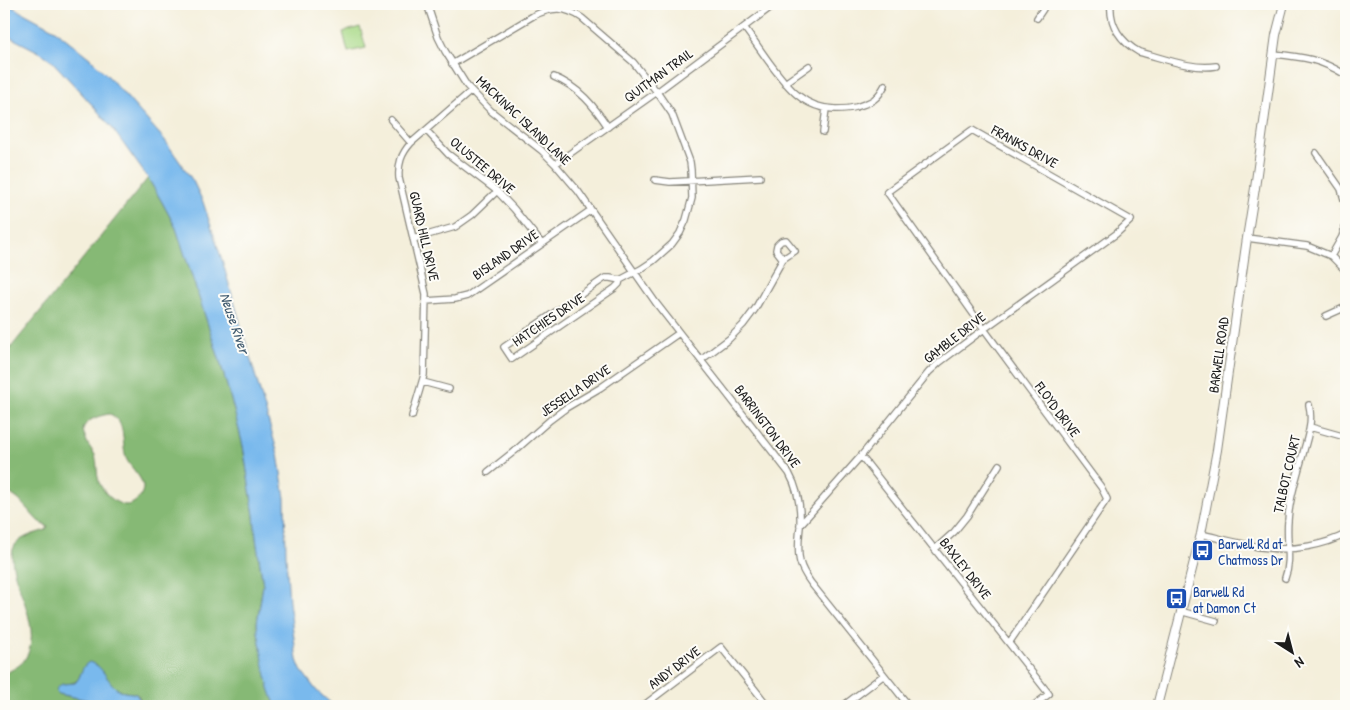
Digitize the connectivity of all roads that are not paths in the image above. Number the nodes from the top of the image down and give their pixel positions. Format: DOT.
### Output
graph roads {
  1 [pos="427,4"];
  2 [pos="775,4"];
  3 [pos="1043,4"];
  4 [pos="1111,4"];
  5 [pos="1284,4"];
  6 [pos="1037,18"];
  7 [pos="744,28"];
  8 [pos="1273,54"];
  9 [pos="452,64"];
  10 [pos="809,66"];
  11 [pos="1216,66"];
  12 [pos="1346,76"];
  13 [pos="554,77"];
  14 [pos="784,83"];
  15 [pos="885,85"];
  16 [pos="471,91"];
  17 [pos="657,92"];
  18 [pos="826,109"];
  19 [pos="391,120"];
  20 [pos="608,127"];
  21 [pos="426,130"];
  22 [pos="823,132"];
  23 [pos="411,143"];
  24 [pos="1316,153"];
  25 [pos="555,164"];
  26 [pos="760,177"];
  27 [pos="655,180"];
  28 [pos="692,180"];
  29 [pos="497,191"];
  30 [pos="888,192"];
  31 [pos="1346,206"];
  32 [pos="591,210"];
  33 [pos="1131,220"];
  34 [pos="1346,224"];
  35 [pos="1247,238"];
  36 [pos="413,240"];
  37 [pos="542,244"];
  38 [pos="1330,256"];
  39 [pos="783,259"];
  40 [pos="1346,271"];
  41 [pos="634,273"];
  42 [pos="620,280"];
  43 [pos="426,300"];
  44 [pos="1346,307"];
  45 [pos="1326,316"];
  46 [pos="984,329"];
  47 [pos="679,333"];
  48 [pos="701,360"];
  49 [pos="423,382"];
  50 [pos="449,389"];
  51 [pos="1309,405"];
  52 [pos="412,416"];
  53 [pos="1310,427"];
  54 [pos="1342,436"];
  55 [pos="861,456"];
  56 [pos="998,465"];
  57 [pos="488,472"];
  58 [pos="800,525"];
  59 [pos="1200,534"];
  60 [pos="1346,534"];
  61 [pos="1288,548"];
  62 [pos="935,549"];
  63 [pos="1285,578"];
  64 [pos="1180,611"];
  65 [pos="1216,621"];
  66 [pos="1009,643"];
  67 [pos="884,675"];
  68 [pos="643,706"];
  69 [pos="768,706"];
  70 [pos="843,706"];
  71 [pos="909,706"];
  72 [pos="1033,706"];
  73 [pos="1157,706"];
  1 -- 9 [label="street, MACKINAC ISLAND LANE"];
  2 -- 7 [label="street, QUITMAN TRAIL"];
  3 -- 6 [label="street"];
  4 -- 11 [label="street"];
  5 -- 8 [label="street, BARWELL ROAD"];
  7 -- 14 [label="street"];
  7 -- 17 [label="street, QUITMAN TRAIL"];
  8 -- 12 [label="street"];
  8 -- 35 [label="street, BARWELL ROAD"];
  9 -- 16 [label="street, MACKINAC ISLAND LANE"];
  9 -- 17 [label="street, HATCHIES DRIVE"];
  10 -- 14 [label="street"];
  13 -- 20 [label="street"];
  14 -- 18 [label="street"];
  15 -- 18 [label="street"];
  16 -- 21 [label="street, GUARD HILL DRIVE"];
  16 -- 25 [label="street, MACKINAC ISLAND LANE"];
  17 -- 20 [label="street, QUITMAN TRAIL"];
  17 -- 28 [label="street, HATCHIES DRIVE"];
  18 -- 22 [label="street"];
  19 -- 23 [label="street"];
  20 -- 25 [label="street, QUITMAN TRAIL"];
  21 -- 23 [label="street, GUARD HILL DRIVE"];
  21 -- 29 [label="street, OLUSTEE DRIVE"];
  23 -- 36 [label="street, GUARD HILL DRIVE"];
  24 -- 31 [label="street"];
  25 -- 32 [label="street, MACKINAC ISLAND LANE"];
  26 -- 28 [label="street"];
  27 -- 28 [label="street"];
  28 -- 41 [label="street, HATCHIES DRIVE"];
  29 -- 36 [label="street"];
  29 -- 37 [label="street, OLUSTEE DRIVE"];
  30 -- 33 [label="street, FRANKS DRIVE"];
  30 -- 46 [label="street, FLOYD DRIVE"];
  32 -- 37 [label="street, BISLAND DRIVE"];
  32 -- 41 [label="street, MACKINAC ISLAND LANE"];
  33 -- 46 [label="street, GAMBLE DRIVE"];
  34 -- 38 [label="street"];
  35 -- 38 [label="street"];
  35 -- 59 [label="street, BARWELL ROAD"];
  36 -- 43 [label="street, GUARD HILL DRIVE"];
  37 -- 43 [label="street, BISLAND DRIVE"];
  38 -- 40 [label="street"];
  39 -- 39 [label="street"];
  39 -- 48 [label="street"];
  41 -- 42 [label="street, HATCHIES DRIVE"];
  41 -- 47 [label="street, BARRINGTON DRIVE"];
  42 -- 42 [label="street, HATCHIES DRIVE"];
  43 -- 49 [label="street, GUARD HILL DRIVE"];
  44 -- 45 [label="street"];
  46 -- 55 [label="street, GAMBLE DRIVE"];
  46 -- 66 [label="street, FLOYD DRIVE"];
  47 -- 48 [label="street, BARRINGTON DRIVE"];
  47 -- 57 [label="street, JESSELLA DRIVE"];
  48 -- 58 [label="street, BARRINGTON DRIVE"];
  49 -- 50 [label="street"];
  49 -- 52 [label="street, GUARD HILL DRIVE"];
  51 -- 53 [label="street, TALBOT COURT"];
  53 -- 54 [label="street"];
  53 -- 61 [label="street, TALBOT COURT"];
  55 -- 58 [label="street, GAMBLE DRIVE"];
  55 -- 62 [label="street, BAXLEY DRIVE"];
  56 -- 62 [label="street"];
  58 -- 67 [label="street, BARRINGTON DRIVE"];
  59 -- 61 [label="street"];
  59 -- 64 [label="street, BARWELL ROAD"];
  60 -- 61 [label="street"];
  61 -- 63 [label="street, TALBOT COURT"];
  62 -- 66 [label="street, BAXLEY DRIVE"];
  64 -- 65 [label="street"];
  64 -- 73 [label="street, BARWELL ROAD"];
  66 -- 72 [label="street, BAXLEY DRIVE"];
  67 -- 70 [label="street"];
  67 -- 71 [label="street, BARRINGTON DRIVE"];
  68 -- 69 [label="street, ANDY DRIVE"];
}
